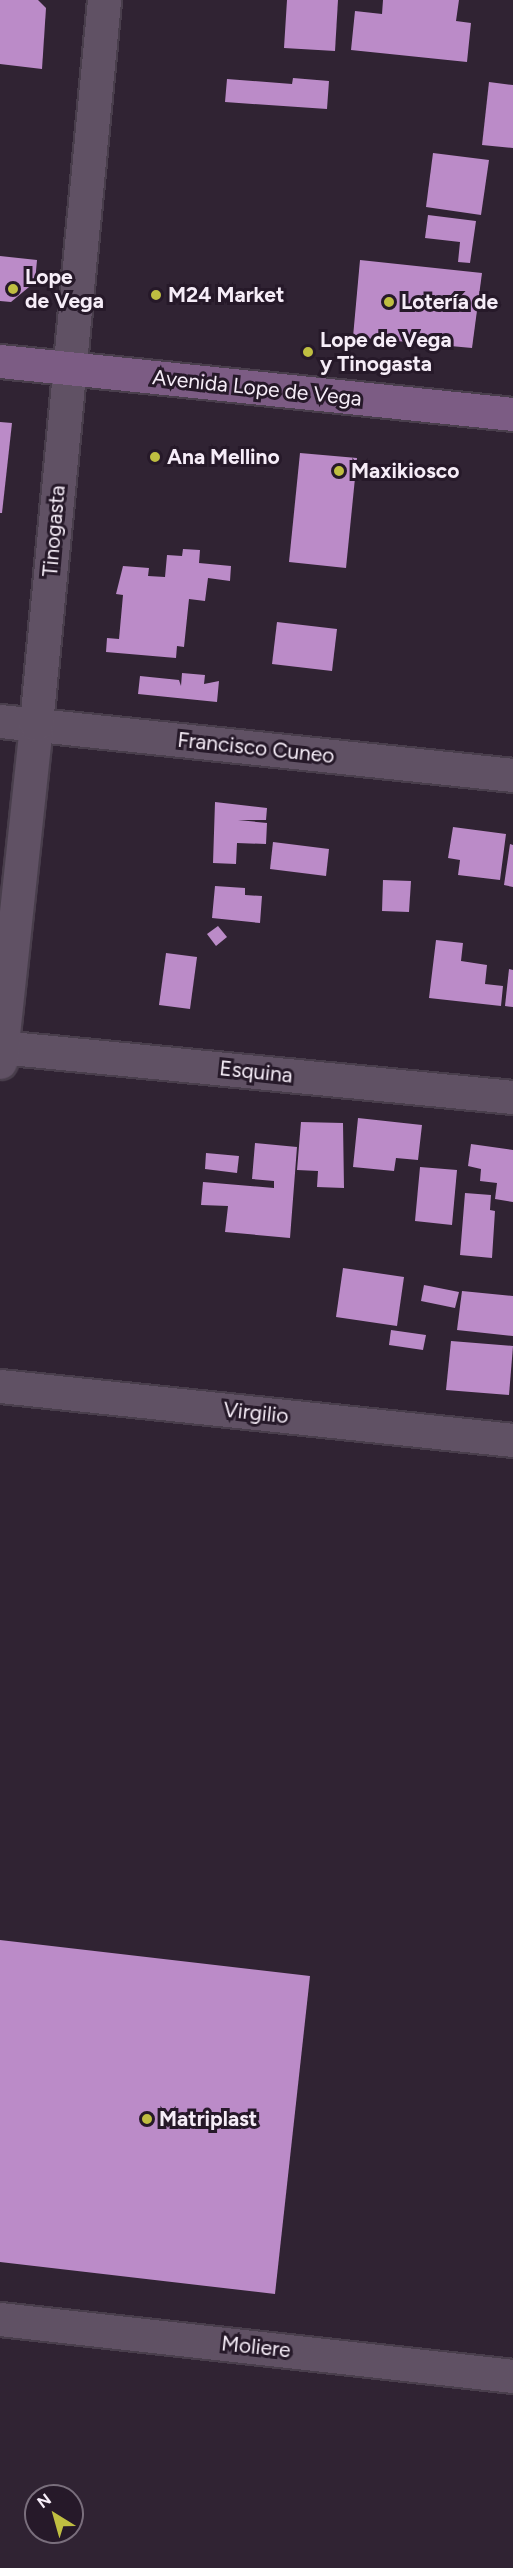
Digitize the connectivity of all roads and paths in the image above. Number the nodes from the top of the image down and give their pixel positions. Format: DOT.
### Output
graph roads {
  1 [pos="104,0"];
  2 [pos="0,361"];
  3 [pos="69,368"];
  4 [pos="513,414"];
  5 [pos="0,721"];
  6 [pos="36,724"];
  7 [pos="513,775"];
  8 [pos="1,1052"];
  9 [pos="513,1098"];
  10 [pos="0,1386"];
  11 [pos="513,1440"];
  12 [pos="0,2319"];
  13 [pos="513,2376"];
  1 -- 3 [label="street, Tinogasta"];
  2 -- 3 [label="main road, Avenida Lope de Vega"];
  3 -- 4 [label="main road, Avenida Lope de Vega"];
  3 -- 6 [label="street, Tinogasta"];
  5 -- 6 [label="street, Francisco Cuneo"];
  6 -- 7 [label="street, Francisco Cuneo"];
  6 -- 8 [label="street, Tinogasta"];
  8 -- 9 [label="street, Esquina"];
  10 -- 11 [label="street, Virgilio"];
  12 -- 13 [label="street, Moliere"];
}
